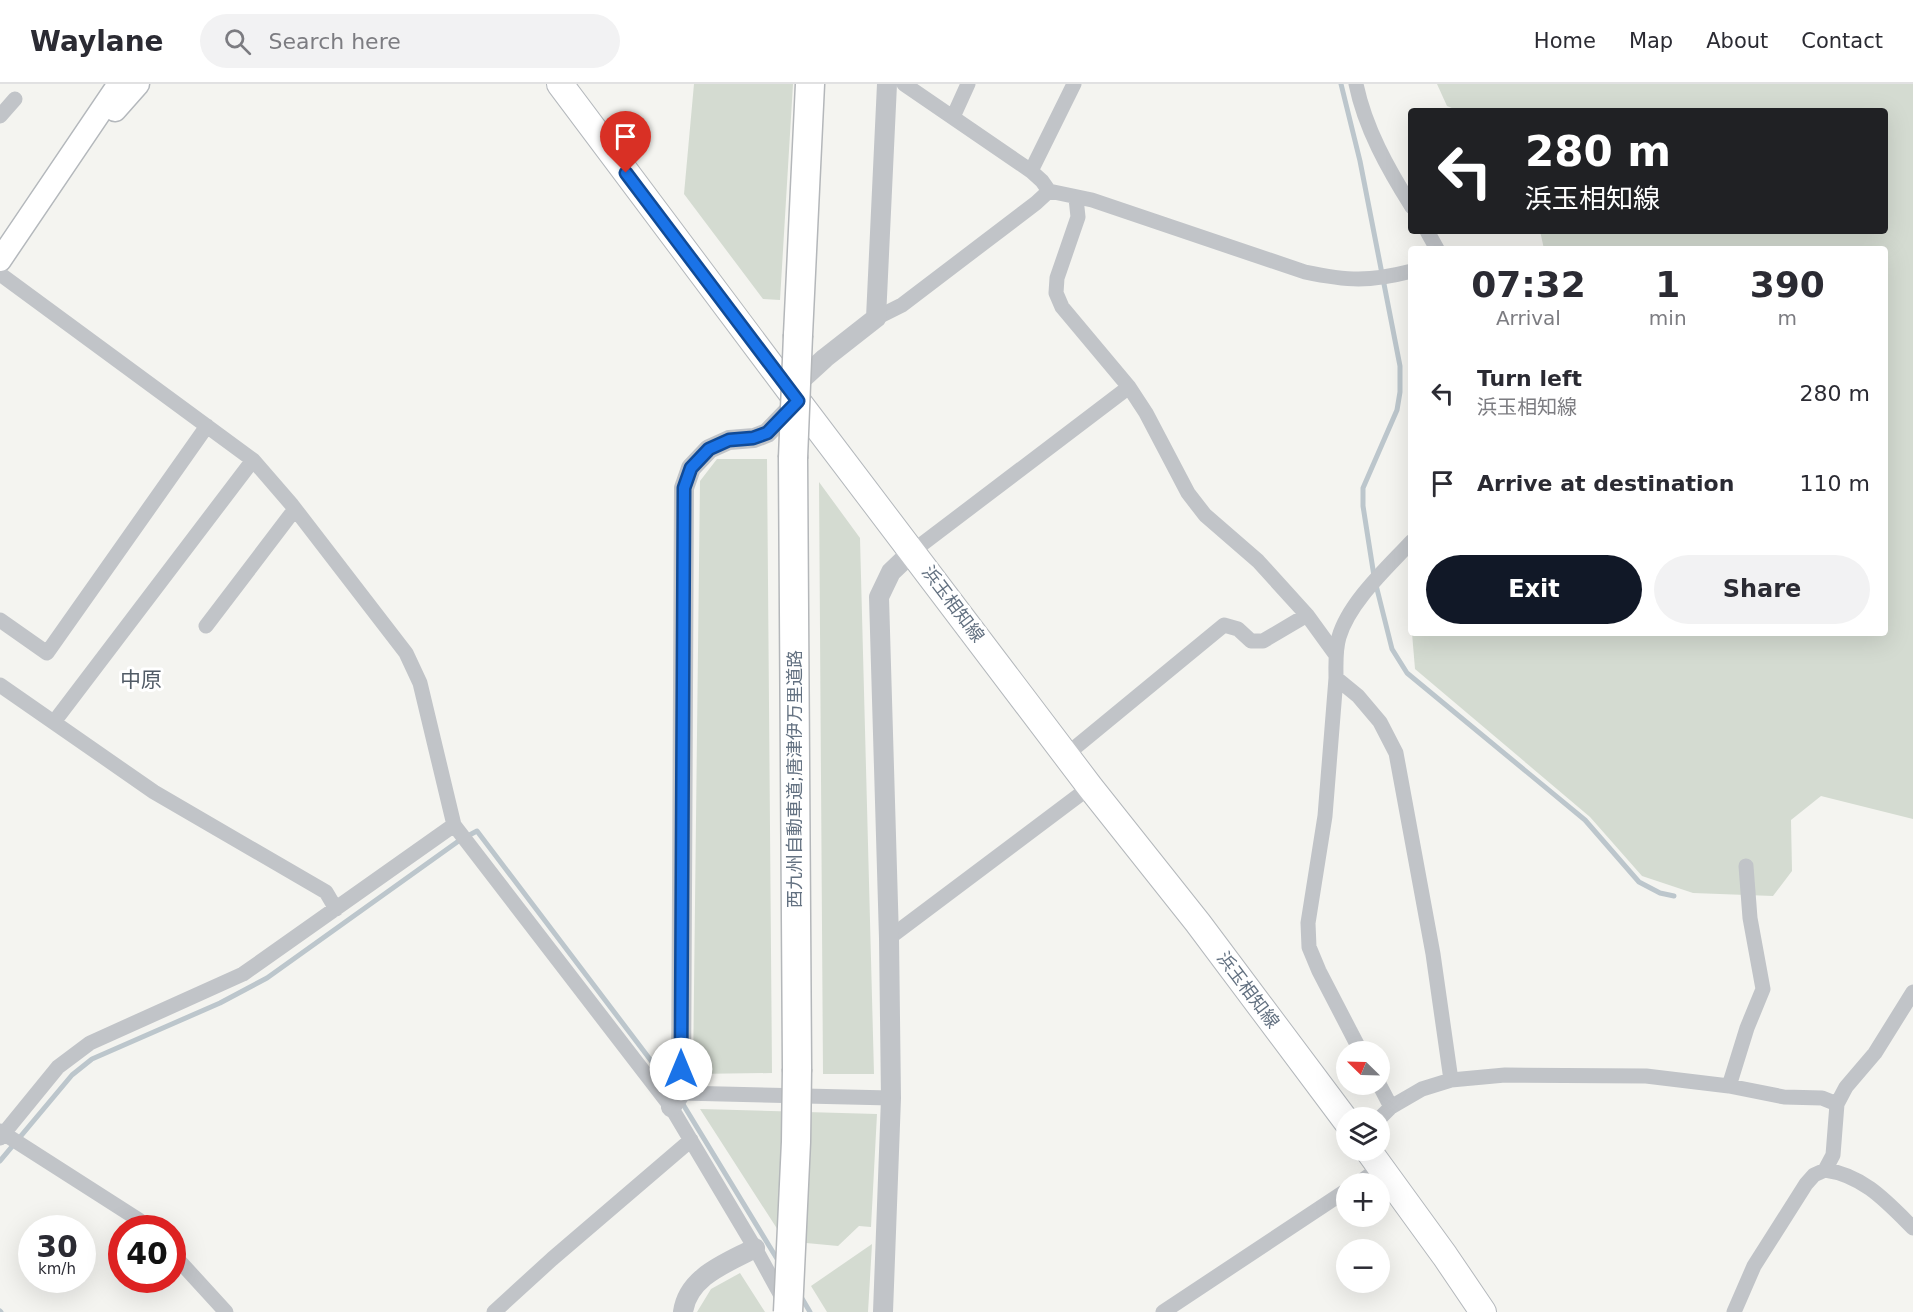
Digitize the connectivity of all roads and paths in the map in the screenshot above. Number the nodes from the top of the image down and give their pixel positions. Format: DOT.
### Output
graph roads {
  1 [pos="119,84"];
  2 [pos="138,84"];
  3 [pos="560,84"];
  4 [pos="810,84"];
  5 [pos="820,84"];
  6 [pos="887,84"];
  7 [pos="904,84"];
  8 [pos="968,84"];
  9 [pos="1074,84"];
  10 [pos="1356,84"];
  11 [pos="15,99"];
  12 [pos="0,116"];
  13 [pos="953,117"];
  14 [pos="69,160"];
  15 [pos="1031,171"];
  16 [pos="1049,191"];
  17 [pos="1076,198"];
  18 [pos="1408,201"];
  19 [pos="802,246"];
  20 [pos="0,260"];
  21 [pos="1408,272"];
  22 [pos="0,274"];
  23 [pos="876,318"];
  24 [pos="1129,387"];
  25 [pos="794,396"];
  26 [pos="207,426"];
  27 [pos="253,460"];
  28 [pos="294,509"];
  29 [pos="1408,545"];
  30 [pos="913,551"];
  31 [pos="1306,615"];
  32 [pos="0,620"];
  33 [pos="206,626"];
  34 [pos="1336,655"];
  35 [pos="1336,678"];
  36 [pos="0,685"];
  37 [pos="54,722"];
  38 [pos="1066,755"];
  39 [pos="1090,787"];
  40 [pos="456,827"];
  41 [pos="1746,866"];
  42 [pos="336,909"];
  43 [pos="889,938"];
  44 [pos="1913,992"];
  45 [pos="1356,1041"];
  46 [pos="1451,1080"];
  47 [pos="1729,1086"];
  48 [pos="891,1098"];
  49 [pos="676,1100"];
  50 [pos="1837,1104"];
  51 [pos="1336,1107"];
  52 [pos="1390,1110"];
  53 [pos="1,1134"];
  54 [pos="691,1140"];
  55 [pos="1376,1161"];
  56 [pos="1825,1170"];
  57 [pos="1336,1197"];
  58 [pos="129,1215"];
  59 [pos="1913,1228"];
  60 [pos="755,1248"];
  61 [pos="186,1268"];
  62 [pos="226,1312"];
  63 [pos="494,1312"];
  64 [pos="683,1312"];
  65 [pos="789,1312"];
  66 [pos="883,1312"];
  67 [pos="1163,1312"];
  68 [pos="1483,1312"];
  69 [pos="1734,1312"];
  1 -- 14 [label="main road"];
  2 -- 14 [label="main road"];
  3 -- 25 [label="main road, 浜玉相知線"];
  4 -- 19 [label="highway, 西九州自動車道;唐津伊万里道路"];
  5 -- 19 [label="highway, 西九州自動車道;唐津伊万里道路"];
  6 -- 23 [label="street"];
  7 -- 13 [label="street"];
  8 -- 13 [label="street"];
  9 -- 15 [label="street"];
  10 -- 18 [label="street"];
  11 -- 12 [label="street"];
  13 -- 15 [label="street"];
  14 -- 20 [label="main road"];
  15 -- 16 [label="street"];
  16 -- 17 [label="street"];
  16 -- 23 [label="street"];
  17 -- 21 [label="street"];
  17 -- 24 [label="street"];
  19 -- 65 [label="highway, 西九州自動車道;唐津伊万里道路, bridge"];
  22 -- 26 [label="street"];
  23 -- 25 [label="street"];
  24 -- 30 [label="street"];
  24 -- 31 [label="street"];
  25 -- 30 [label="main road, 浜玉相知線"];
  25 -- 49 [label="street"];
  26 -- 27 [label="street"];
  26 -- 32 [label="street"];
  27 -- 28 [label="street"];
  27 -- 37 [label="street"];
  28 -- 33 [label="street"];
  28 -- 40 [label="street"];
  29 -- 34 [label="street"];
  30 -- 38 [label="main road, 浜玉相知線"];
  30 -- 43 [label="street"];
  31 -- 34 [label="street"];
  31 -- 38 [label="street"];
  34 -- 35 [label="street"];
  35 -- 45 [label="street"];
  35 -- 46 [label="street"];
  36 -- 37 [label="street"];
  37 -- 42 [label="street"];
  38 -- 39 [label="main road, 浜玉相知線"];
  39 -- 43 [label="street"];
  39 -- 51 [label="main road, 浜玉相知線"];
  40 -- 42 [label="street"];
  40 -- 49 [label="street"];
  41 -- 47 [label="street"];
  42 -- 53 [label="street"];
  43 -- 48 [label="street"];
  44 -- 50 [label="street"];
  46 -- 47 [label="street"];
  46 -- 52 [label="street"];
  47 -- 50 [label="street"];
  48 -- 49 [label="street"];
  48 -- 66 [label="street"];
  49 -- 54 [label="street"];
  50 -- 56 [label="street"];
  53 -- 58 [label="street"];
  54 -- 60 [label="street"];
  54 -- 63 [label="street"];
  55 -- 68 [label="main road"];
  56 -- 59 [label="street"];
  56 -- 69 [label="street"];
  57 -- 67 [label="street"];
  60 -- 64 [label="street"];
  60 -- 65 [label="street"];
  61 -- 62 [label="street"];
}
